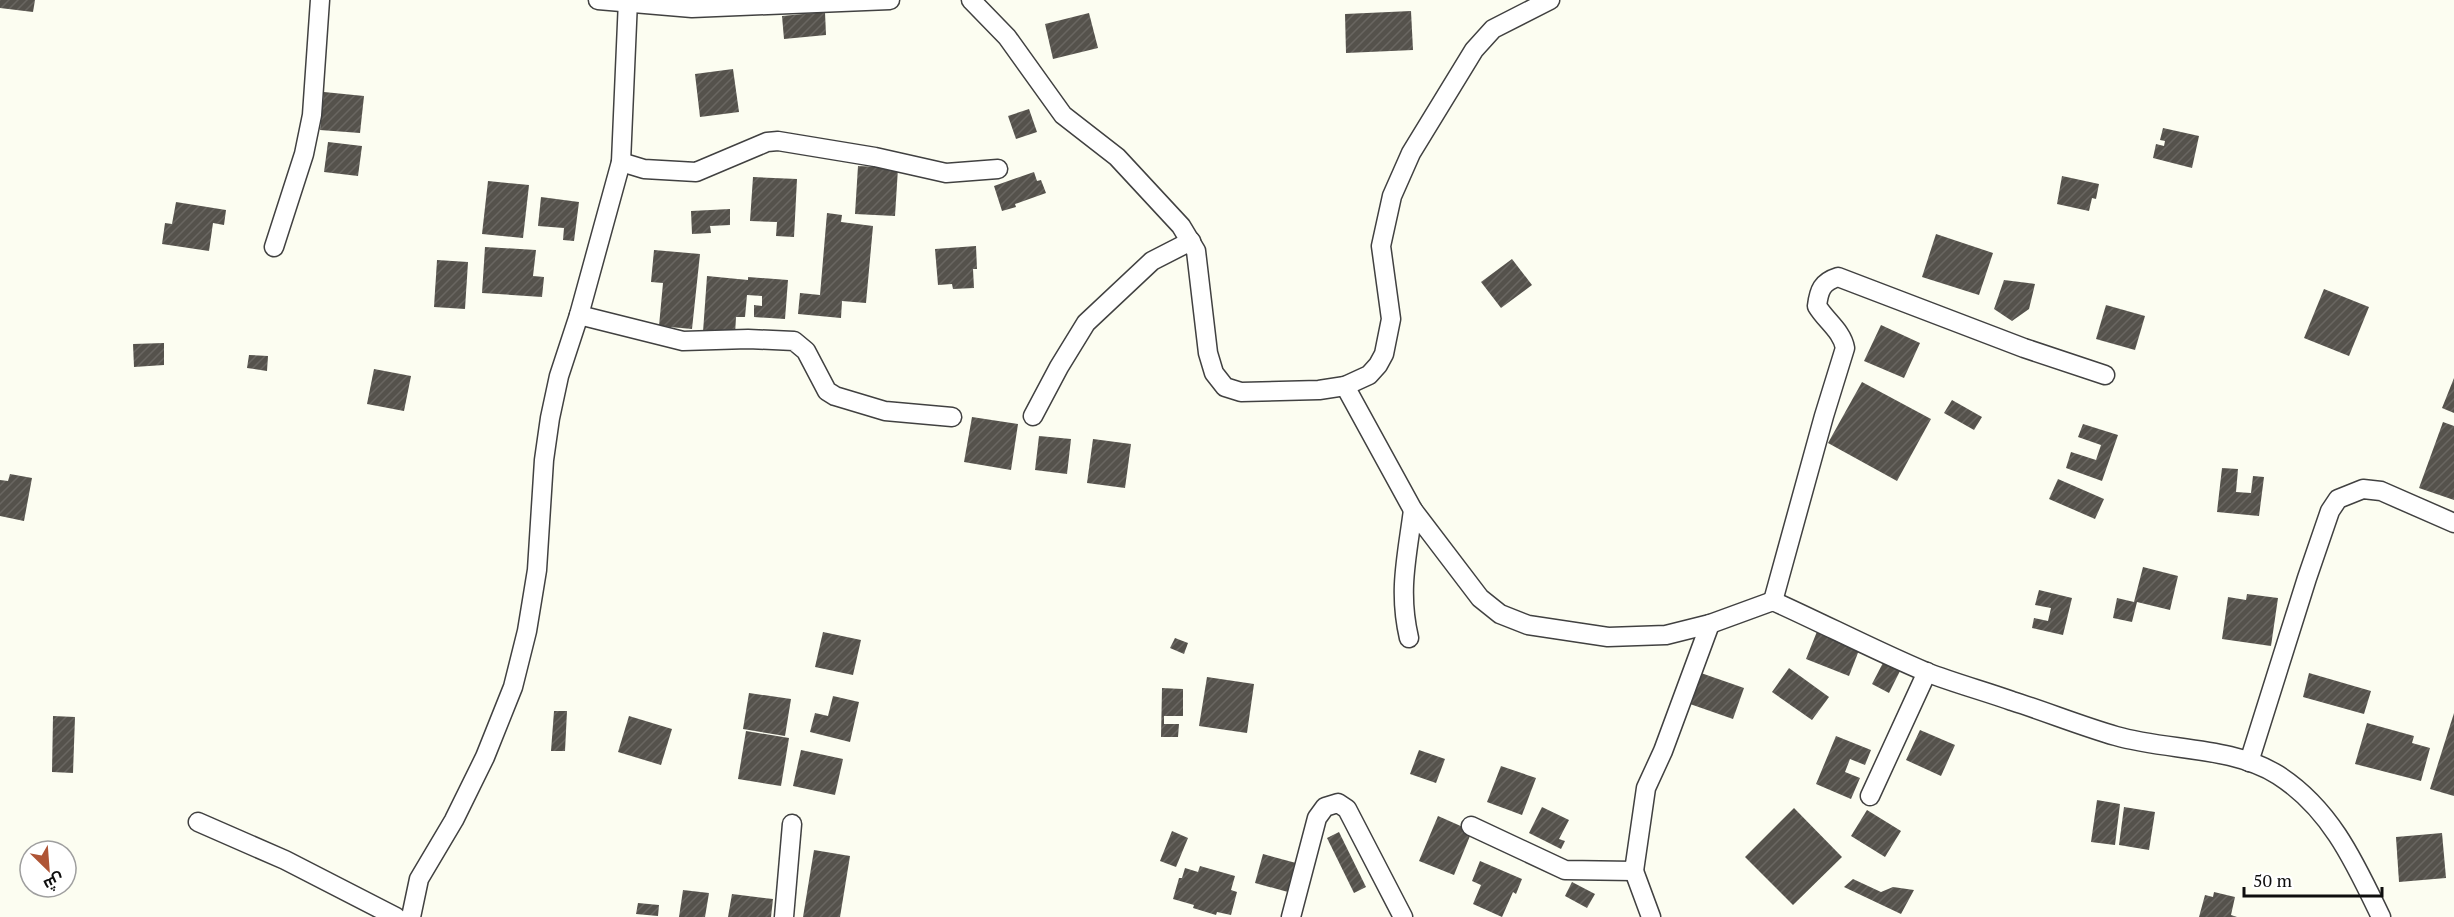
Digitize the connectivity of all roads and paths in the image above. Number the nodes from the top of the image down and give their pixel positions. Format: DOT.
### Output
graph roads {
  1 [pos="320,0"];
  2 [pos="598,0"];
  3 [pos="890,0"];
  4 [pos="971,0"];
  5 [pos="1550,0"];
  6 [pos="628,1"];
  7 [pos="621,162"];
  8 [pos="998,169"];
  9 [pos="1191,241"];
  10 [pos="274,247"];
  11 [pos="579,315"];
  12 [pos="2105,375"];
  13 [pos="1345,386"];
  14 [pos="1033,416"];
  15 [pos="952,417"];
  16 [pos="1413,510"];
  17 [pos="2454,523"];
  18 [pos="1773,601"];
  19 [pos="1710,624"];
  20 [pos="1409,638"];
  21 [pos="1927,672"];
  22 [pos="2249,762"];
  23 [pos="1870,796"];
  24 [pos="198,822"];
  25 [pos="792,824"];
  26 [pos="1471,826"];
  27 [pos="1634,871"];
  28 [pos="396,917"];
  29 [pos="411,917"];
  30 [pos="784,917"];
  31 [pos="1291,917"];
  32 [pos="1403,917"];
  33 [pos="1652,917"];
  34 [pos="2381,917"];
  1 -- 10 [label="street"];
  2 -- 6 [label="street"];
  3 -- 6 [label="street"];
  4 -- 9 [label="street"];
  5 -- 13 [label="street"];
  6 -- 7 [label="street"];
  7 -- 8 [label="street"];
  7 -- 11 [label="street"];
  9 -- 13 [label="street"];
  9 -- 14 [label="street"];
  11 -- 15 [label="street"];
  11 -- 29 [label="street"];
  12 -- 18 [label="street"];
  13 -- 16 [label="street"];
  16 -- 19 [label="street"];
  16 -- 20 [label="street"];
  17 -- 22 [label="street"];
  18 -- 19 [label="street"];
  18 -- 21 [label="street"];
  19 -- 27 [label="street"];
  21 -- 22 [label="street"];
  21 -- 23 [label="street"];
  22 -- 34 [label="street"];
  24 -- 28 [label="street"];
  25 -- 30 [label="street"];
  26 -- 27 [label="street"];
  27 -- 33 [label="street"];
  31 -- 32 [label="street"];
}
